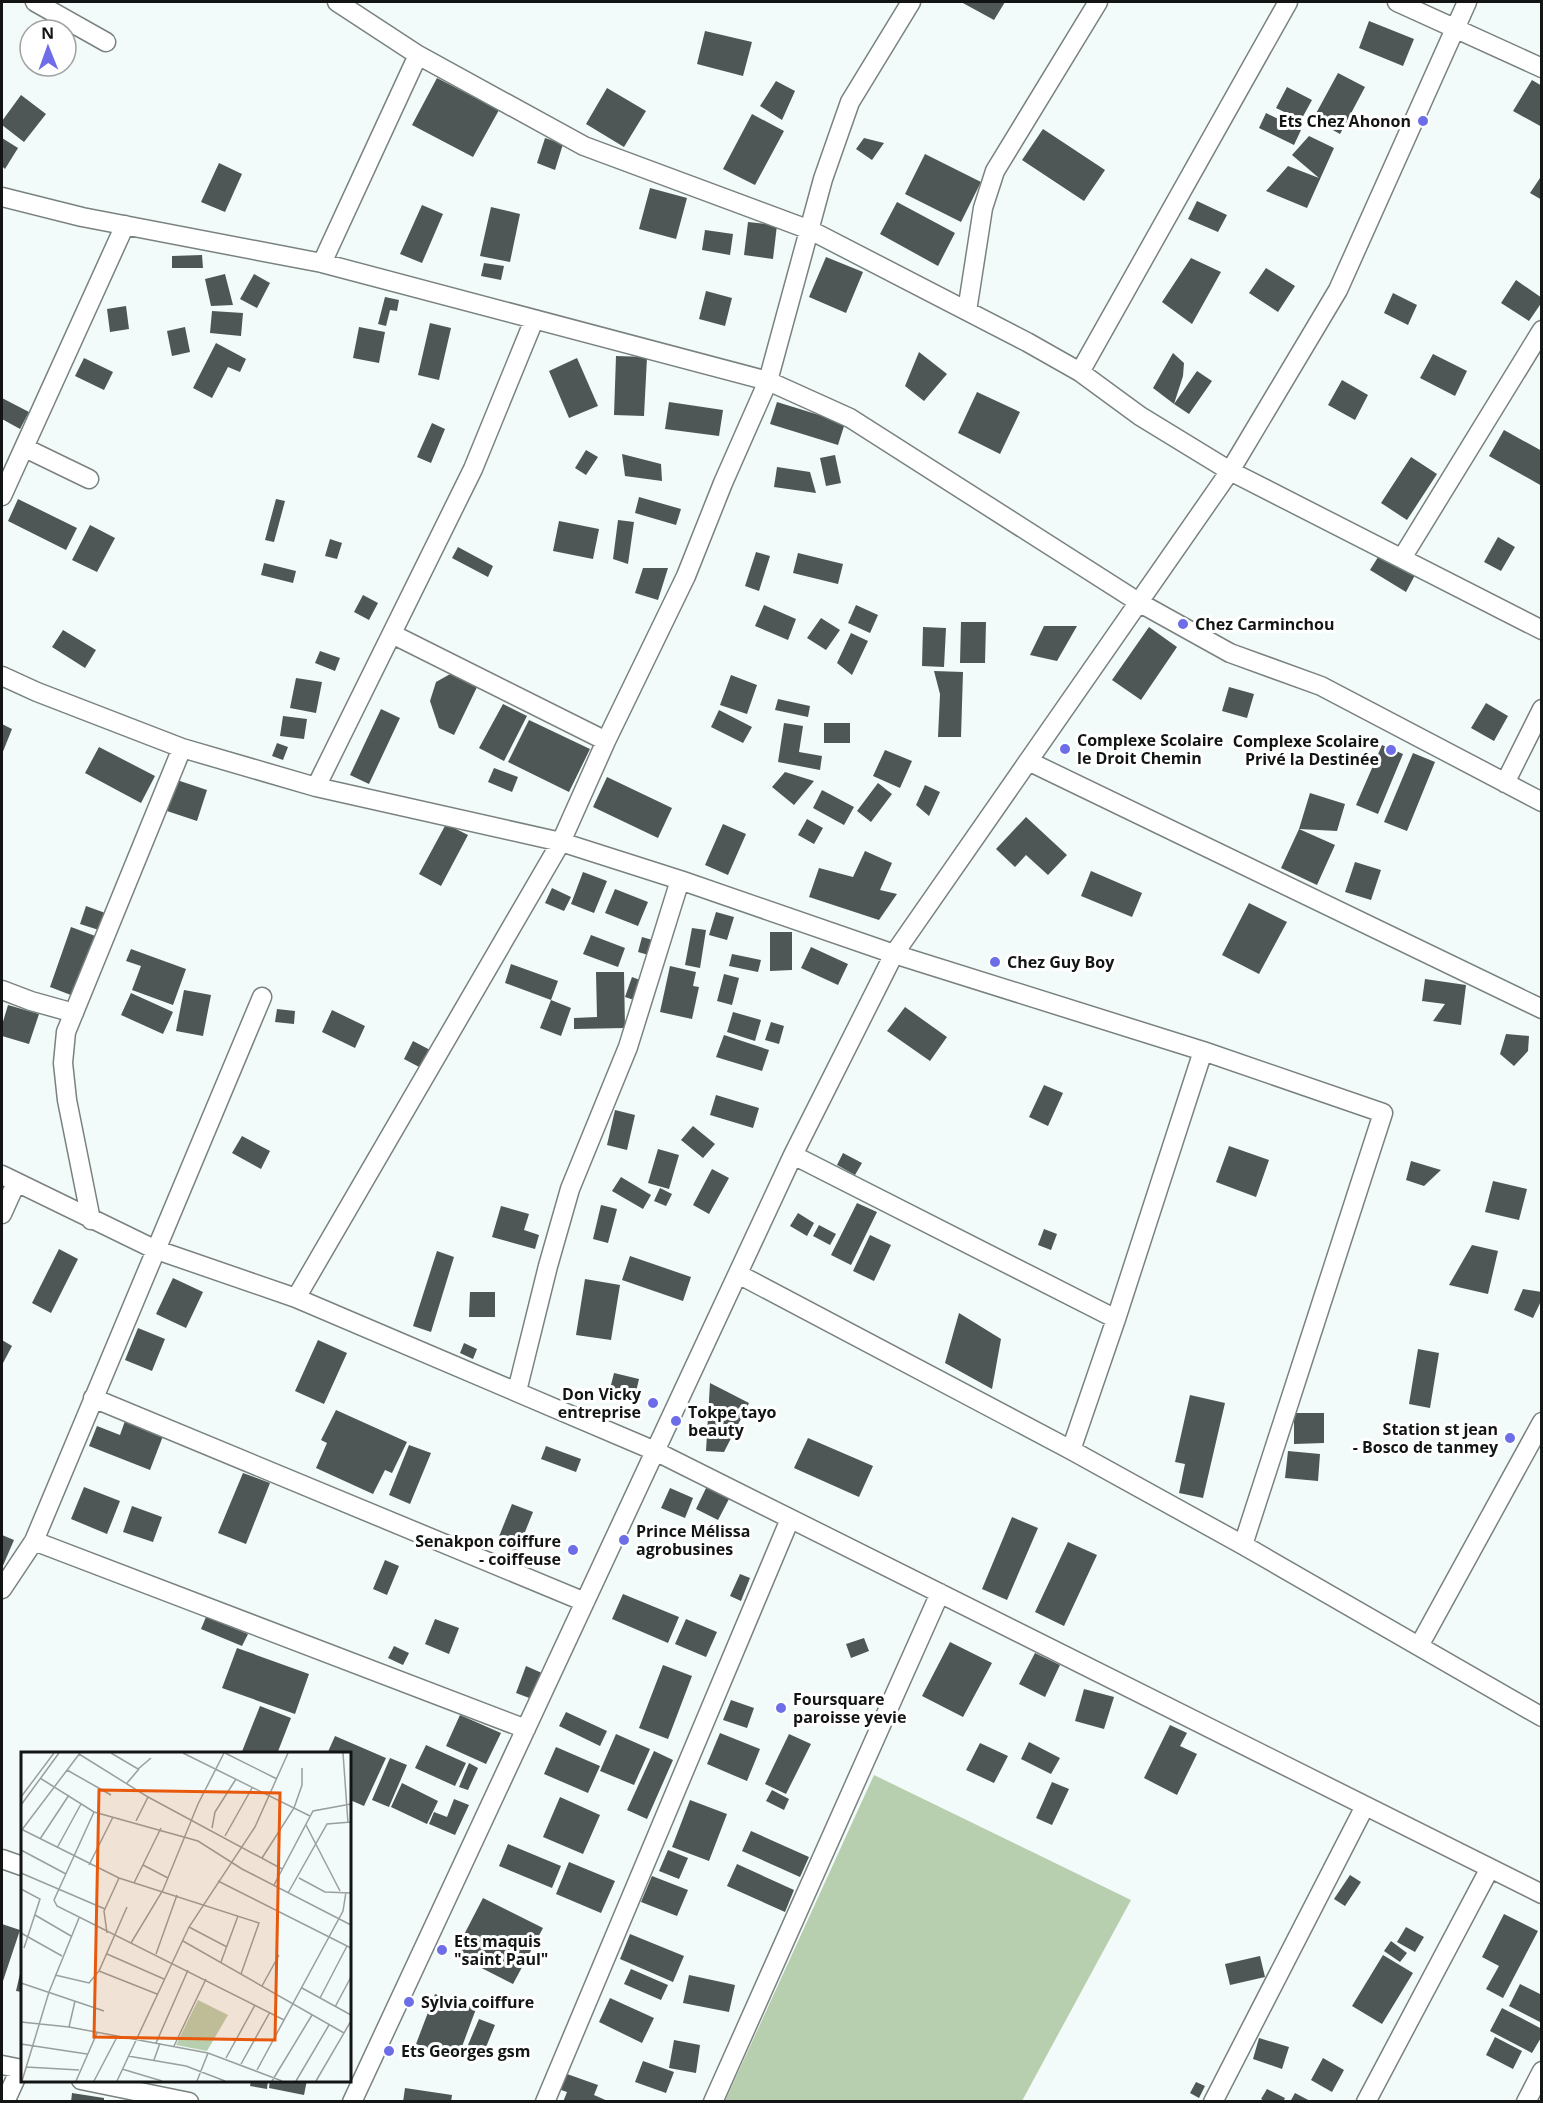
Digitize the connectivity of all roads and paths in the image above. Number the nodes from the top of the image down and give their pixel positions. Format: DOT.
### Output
graph roads {
  1 [pos="35,2"];
  2 [pos="337,2"];
  3 [pos="911,2"];
  4 [pos="1098,2"];
  5 [pos="1288,2"];
  6 [pos="1397,2"];
  7 [pos="1467,2"];
  8 [pos="1455,28"];
  9 [pos="106,42"];
  10 [pos="418,54"];
  11 [pos="1542,68"];
  12 [pos="2,197"];
  13 [pos="125,225"];
  14 [pos="810,230"];
  15 [pos="322,263"];
  16 [pos="967,311"];
  17 [pos="534,320"];
  18 [pos="1542,330"];
  19 [pos="1080,372"];
  20 [pos="768,381"];
  21 [pos="25,448"];
  22 [pos="1230,471"];
  23 [pos="89,479"];
  24 [pos="2,496"];
  25 [pos="1402,558"];
  26 [pos="1140,603"];
  27 [pos="1542,630"];
  28 [pos="392,634"];
  29 [pos="2,676"];
  30 [pos="1542,709"];
  31 [pos="606,741"];
  32 [pos="182,748"];
  33 [pos="1028,761"];
  34 [pos="1505,783"];
  35 [pos="316,787"];
  36 [pos="1542,801"];
  37 [pos="561,842"];
  38 [pos="680,880"];
  39 [pos="894,954"];
  40 [pos="2,990"];
  41 [pos="262,997"];
  42 [pos="1542,1009"];
  43 [pos="74,1013"];
  44 [pos="1203,1051"];
  45 [pos="793,1155"];
  46 [pos="9,1179"];
  47 [pos="2,1214"];
  48 [pos="91,1220"];
  49 [pos="154,1249"];
  50 [pos="738,1274"];
  51 [pos="296,1298"];
  52 [pos="1116,1319"];
  53 [pos="517,1391"];
  54 [pos="93,1398"];
  55 [pos="1542,1422"];
  56 [pos="1071,1450"];
  57 [pos="656,1451"];
  58 [pos="790,1519"];
  59 [pos="34,1541"];
  60 [pos="1243,1545"];
  61 [pos="2,1589"];
  62 [pos="940,1593"];
  63 [pos="585,1602"];
  64 [pos="1419,1646"];
  65 [pos="1542,1717"];
  66 [pos="526,1729"];
  67 [pos="1365,1806"];
  68 [pos="2,1859"];
  69 [pos="21,1866"];
  70 [pos="1490,1868"];
  71 [pos="1542,1894"];
  72 [pos="2,2065"];
  73 [pos="21,2069"];
  74 [pos="1542,2071"];
  75 [pos="91,2082"];
  76 [pos="5,2102"];
  77 [pos="189,2102"];
  78 [pos="352,2102"];
  79 [pos="544,2102"];
  80 [pos="713,2102"];
  81 [pos="1213,2102"];
  82 [pos="1366,2102"];
  83 [pos="1526,2102"];
  1 -- 9 [label="street"];
  2 -- 10 [label="street"];
  3 -- 14 [label="street"];
  4 -- 16 [label="street"];
  5 -- 19 [label="street"];
  6 -- 8 [label="street"];
  7 -- 8 [label="street"];
  8 -- 11 [label="street"];
  8 -- 22 [label="street"];
  10 -- 14 [label="street"];
  10 -- 15 [label="street"];
  12 -- 13 [label="street"];
  13 -- 15 [label="street"];
  13 -- 21 [label="street"];
  14 -- 16 [label="street"];
  14 -- 20 [label="street"];
  15 -- 17 [label="street"];
  16 -- 19 [label="street"];
  17 -- 20 [label="street"];
  17 -- 28 [label="street"];
  18 -- 25 [label="street"];
  19 -- 22 [label="street"];
  20 -- 26 [label="street"];
  20 -- 31 [label="street"];
  21 -- 23 [label="street"];
  21 -- 24 [label="street"];
  22 -- 25 [label="street"];
  22 -- 26 [label="street"];
  25 -- 27 [label="street"];
  26 -- 33 [label="street"];
  26 -- 34 [label="street"];
  28 -- 31 [label="street"];
  28 -- 35 [label="street"];
  29 -- 32 [label="street"];
  30 -- 34 [label="street"];
  31 -- 37 [label="street"];
  32 -- 35 [label="street"];
  32 -- 43 [label="street"];
  33 -- 39 [label="street"];
  33 -- 42 [label="street"];
  34 -- 36 [label="street"];
  35 -- 37 [label="street"];
  37 -- 38 [label="street"];
  37 -- 51 [label="street"];
  38 -- 39 [label="street"];
  38 -- 53 [label="street"];
  39 -- 44 [label="street"];
  39 -- 45 [label="street"];
  40 -- 43 [label="street"];
  41 -- 49 [label="street"];
  43 -- 48 [label="street"];
  44 -- 52 [label="street"];
  44 -- 60 [label="street"];
  45 -- 50 [label="street"];
  45 -- 52 [label="street"];
  46 -- 47 [label="street"];
  46 -- 48 [label="street"];
  48 -- 49 [label="street"];
  49 -- 51 [label="street"];
  49 -- 54 [label="street"];
  50 -- 56 [label="street"];
  50 -- 57 [label="street"];
  51 -- 53 [label="street"];
  52 -- 56 [label="street"];
  53 -- 57 [label="street"];
  54 -- 59 [label="street"];
  54 -- 63 [label="street"];
  55 -- 64 [label="street"];
  56 -- 60 [label="street"];
  57 -- 58 [label="street"];
  57 -- 63 [label="street"];
  58 -- 62 [label="street"];
  58 -- 79 [label="street"];
  59 -- 61 [label="street"];
  59 -- 66 [label="street"];
  60 -- 64 [label="street"];
  62 -- 67 [label="street"];
  62 -- 80 [label="street"];
  63 -- 66 [label="street"];
  64 -- 65 [label="street"];
  66 -- 78 [label="street"];
  67 -- 70 [label="street"];
  67 -- 81 [label="street"];
  68 -- 69 [label="street"];
  70 -- 71 [label="street"];
  70 -- 82 [label="street"];
  72 -- 73 [label="street"];
  73 -- 76 [label="street"];
  74 -- 83 [label="street"];
  75 -- 77 [label="street"];
}
